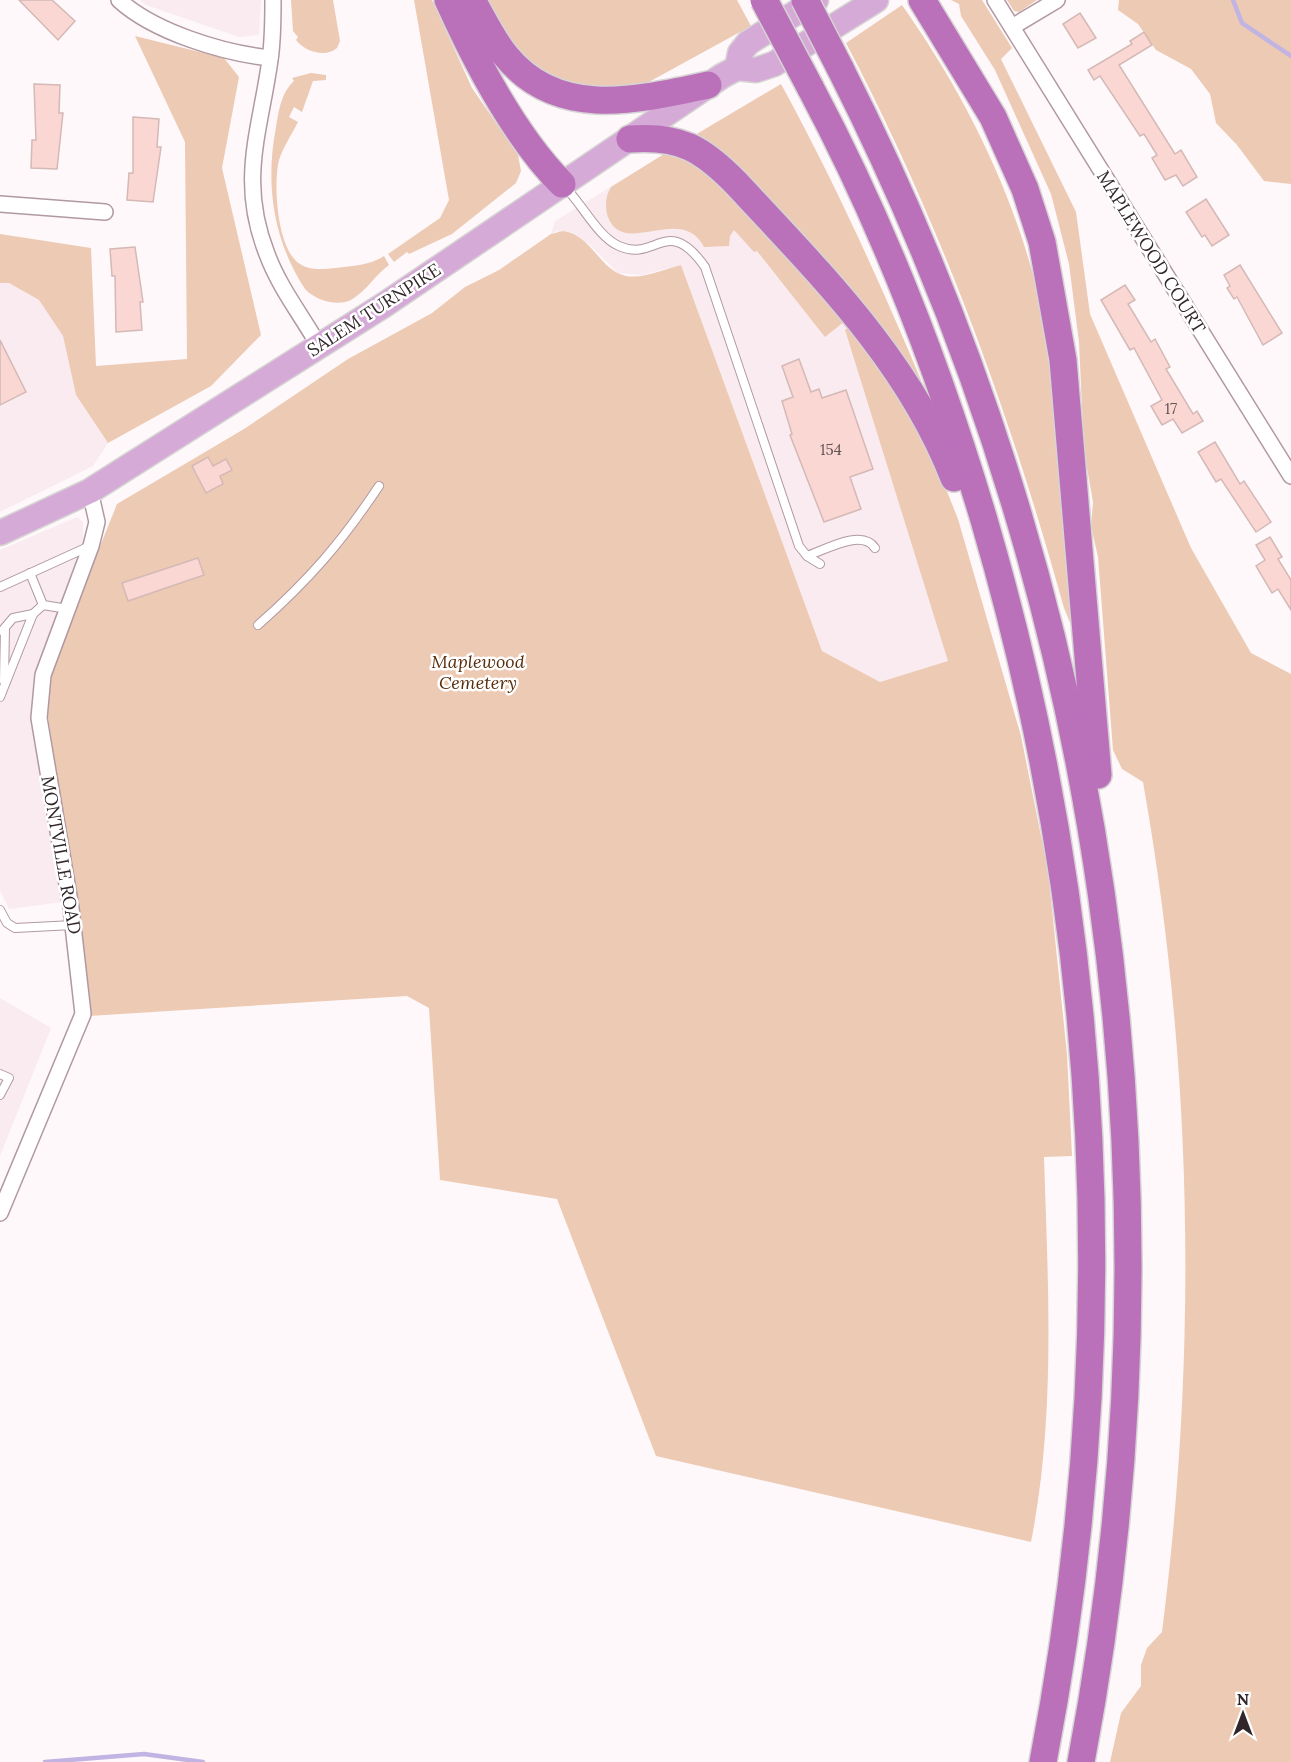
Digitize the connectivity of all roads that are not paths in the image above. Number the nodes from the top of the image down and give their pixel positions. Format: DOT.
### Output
graph roads {
  1 [pos="119,0"];
  2 [pos="273,0"];
  3 [pos="448,0"];
  4 [pos="472,0"];
  5 [pos="764,0"];
  6 [pos="805,0"];
  7 [pos="816,0"];
  8 [pos="876,0"];
  9 [pos="922,0"];
  10 [pos="995,0"];
  11 [pos="1057,0"];
  12 [pos="1012,27"];
  13 [pos="270,58"];
  14 [pos="737,68"];
  15 [pos="708,85"];
  16 [pos="630,139"];
  17 [pos="562,184"];
  18 [pos="0,204"];
  19 [pos="105,212"];
  20 [pos="319,346"];
  21 [pos="1291,476"];
  22 [pos="380,486"];
  23 [pos="90,491"];
  24 [pos="0,533"];
  25 [pos="91,546"];
  26 [pos="875,548"];
  27 [pos="993,554"];
  28 [pos="807,556"];
  29 [pos="820,564"];
  30 [pos="30,573"];
  31 [pos="0,587"];
  32 [pos="43,605"];
  33 [pos="68,609"];
  34 [pos="33,614"];
  35 [pos="258,625"];
  36 [pos="3,631"];
  37 [pos="2,674"];
  38 [pos="4,688"];
  39 [pos="0,697"];
  40 [pos="1095,842"];
  41 [pos="0,911"];
  42 [pos="73,925"];
  43 [pos="0,1074"];
  44 [pos="0,1095"];
  45 [pos="0,1213"];
  46 [pos="1043,1762"];
  47 [pos="1080,1762"];
  1 -- 13 [label="street"];
  2 -- 13 [label="street"];
  3 -- 17 [label="highway"];
  4 -- 15 [label="highway"];
  5 -- 27 [label="highway, bridge"];
  6 -- 40 [label="highway, bridge"];
  7 -- 14 [label="main road"];
  8 -- 14 [label="main road, SALEM TURNPIKE"];
  9 -- 40 [label="highway"];
  10 -- 12 [label="street, MAPLEWOOD COURT"];
  11 -- 12 [label="street"];
  12 -- 21 [label="street, MAPLEWOOD COURT"];
  13 -- 20 [label="street"];
  14 -- 15 [label="main road, SALEM TURNPIKE"];
  15 -- 16 [label="main road, SALEM TURNPIKE"];
  16 -- 17 [label="main road, SALEM TURNPIKE"];
  16 -- 27 [label="highway"];
  17 -- 20 [label="main road, SALEM TURNPIKE"];
  17 -- 28 [label="lane"];
  18 -- 19 [label="street"];
  20 -- 23 [label="main road, SALEM TURNPIKE"];
  22 -- 35 [label="lane"];
  23 -- 24 [label="main road, SALEM TURNPIKE"];
  23 -- 25 [label="street, MONTVILLE ROAD"];
  25 -- 30 [label="lane"];
  25 -- 33 [label="street, MONTVILLE ROAD"];
  26 -- 28 [label="lane"];
  27 -- 46 [label="highway"];
  28 -- 29 [label="lane"];
  30 -- 31 [label="lane"];
  30 -- 32 [label="lane"];
  32 -- 33 [label="lane"];
  32 -- 34 [label="lane"];
  33 -- 42 [label="street, MONTVILLE ROAD"];
  34 -- 36 [label="lane"];
  34 -- 38 [label="lane"];
  36 -- 37 [label="lane"];
  37 -- 38 [label="lane"];
  38 -- 39 [label="lane"];
  40 -- 47 [label="highway"];
  41 -- 42 [label="lane"];
  42 -- 45 [label="street, MONTVILLE ROAD"];
  43 -- 44 [label="lane"];
}
